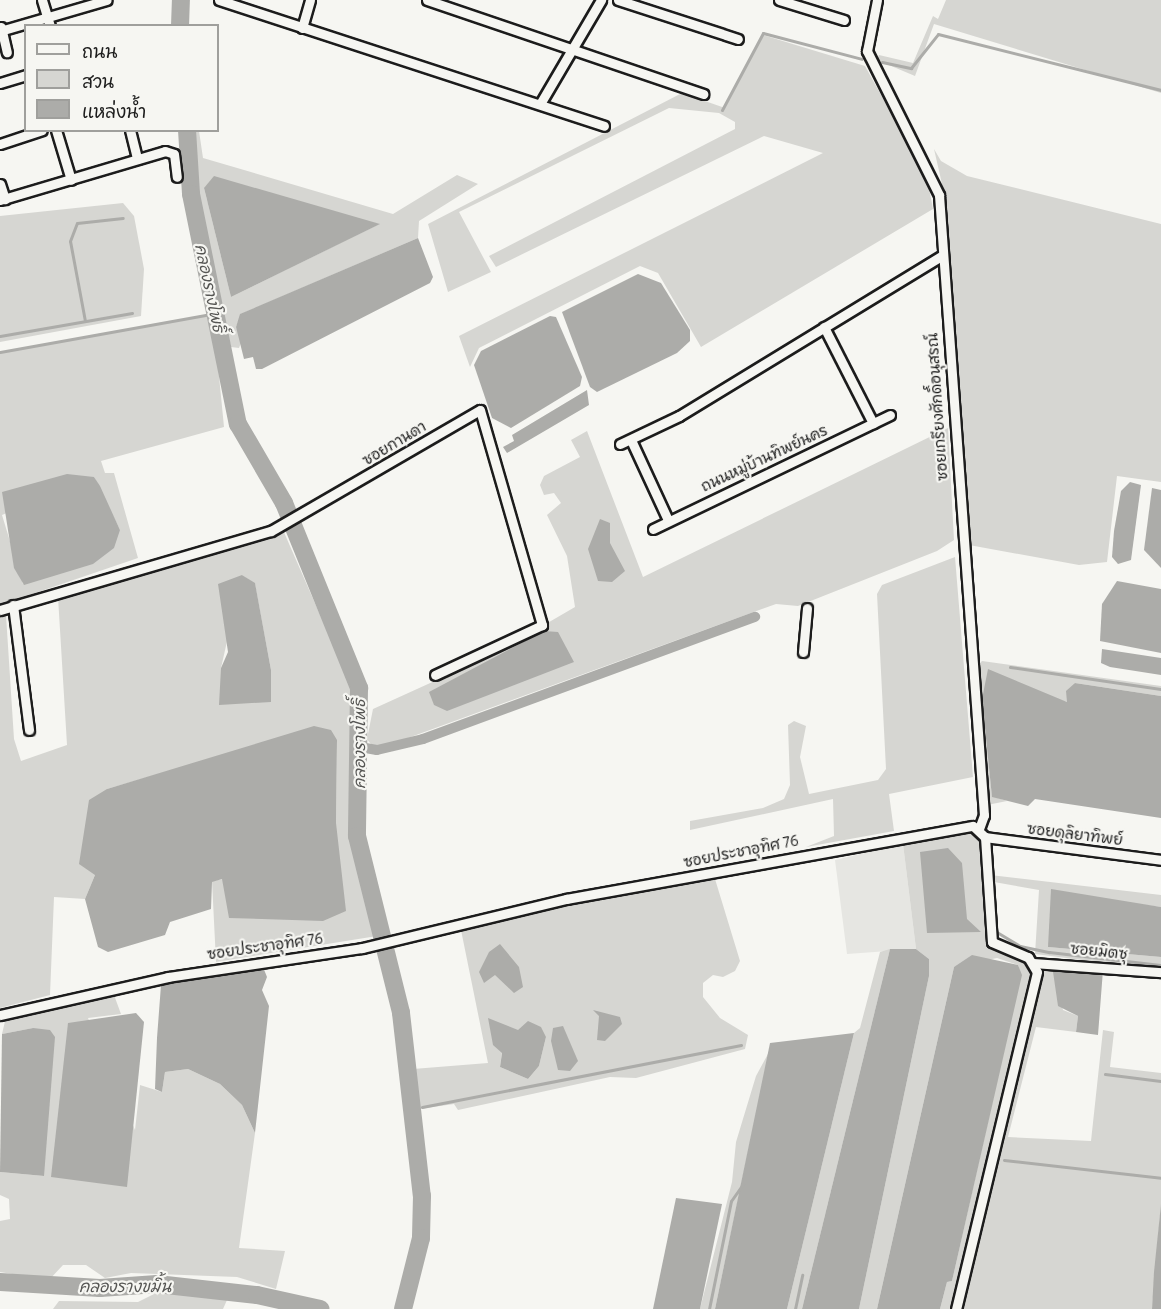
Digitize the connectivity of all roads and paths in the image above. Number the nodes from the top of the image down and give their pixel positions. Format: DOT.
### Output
graph roads {
  1 [pos="42,0"];
  2 [pos="219,0"];
  3 [pos="310,0"];
  4 [pos="427,0"];
  5 [pos="601,0"];
  6 [pos="618,0"];
  7 [pos="779,0"];
  8 [pos="877,0"];
  9 [pos="100,1"];
  10 [pos="844,20"];
  11 [pos="49,22"];
  12 [pos="24,26"];
  13 [pos="302,28"];
  14 [pos="1,29"];
  15 [pos="738,39"];
  16 [pos="570,50"];
  17 [pos="7,52"];
  18 [pos="24,76"];
  19 [pos="0,83"];
  20 [pos="703,94"];
  21 [pos="540,104"];
  22 [pos="604,126"];
  23 [pos="36,132"];
  24 [pos="57,132"];
  25 [pos="130,132"];
  26 [pos="0,144"];
  27 [pos="137,159"];
  28 [pos="177,177"];
  29 [pos="70,180"];
  30 [pos="0,184"];
  31 [pos="2,200"];
  32 [pos="941,256"];
  33 [pos="824,327"];
  34 [pos="890,415"];
  35 [pos="873,423"];
  36 [pos="631,440"];
  37 [pos="620,444"];
  38 [pos="668,520"];
  39 [pos="653,529"];
  40 [pos="13,605"];
  41 [pos="807,608"];
  42 [pos="0,610"];
  43 [pos="803,652"];
  44 [pos="435,675"];
  45 [pos="29,730"];
  46 [pos="982,833"];
  47 [pos="1161,860"];
  48 [pos="1034,963"];
  49 [pos="1161,972"];
  50 [pos="0,1015"];
  51 [pos="956,1309"];
  1 -- 11 [label="street"];
  2 -- 13 [label="street"];
  3 -- 13 [label="street"];
  4 -- 16 [label="street"];
  5 -- 16 [label="street"];
  6 -- 15 [label="street"];
  7 -- 10 [label="street"];
  8 -- 32 [label="street, ซอยเกรียงศักดิ์อนุสรณ์"];
  9 -- 11 [label="street"];
  12 -- 14 [label="street"];
  13 -- 21 [label="street"];
  14 -- 17 [label="street"];
  16 -- 20 [label="street"];
  16 -- 21 [label="street"];
  18 -- 19 [label="street"];
  21 -- 22 [label="street"];
  23 -- 26 [label="street"];
  24 -- 29 [label="street"];
  25 -- 27 [label="street"];
  27 -- 28 [label="street"];
  27 -- 29 [label="street"];
  29 -- 31 [label="street"];
  30 -- 31 [label="street"];
  32 -- 33 [label="street"];
  32 -- 46 [label="street, ซอยเกรียงศักดิ์อนุสรณ์"];
  33 -- 35 [label="street"];
  33 -- 36 [label="street"];
  34 -- 35 [label="street, ถนนหมู่บ้านทิพย์นคร"];
  35 -- 38 [label="street, ถนนหมู่บ้านทิพย์นคร"];
  36 -- 37 [label="street"];
  36 -- 38 [label="street"];
  38 -- 39 [label="street, ถนนหมู่บ้านทิพย์นคร"];
  40 -- 42 [label="street, ซอยกานดา"];
  40 -- 44 [label="street, ซอยกานดา"];
  40 -- 45 [label="street"];
  41 -- 43 [label="street"];
  46 -- 47 [label="street, ซอยดุลิยาทิพย์"];
  46 -- 48 [label="street"];
  46 -- 50 [label="street, ซอยประชาอุทิศ 76"];
  48 -- 49 [label="street, ซอยมิตซุ"];
  48 -- 51 [label="street"];
}
